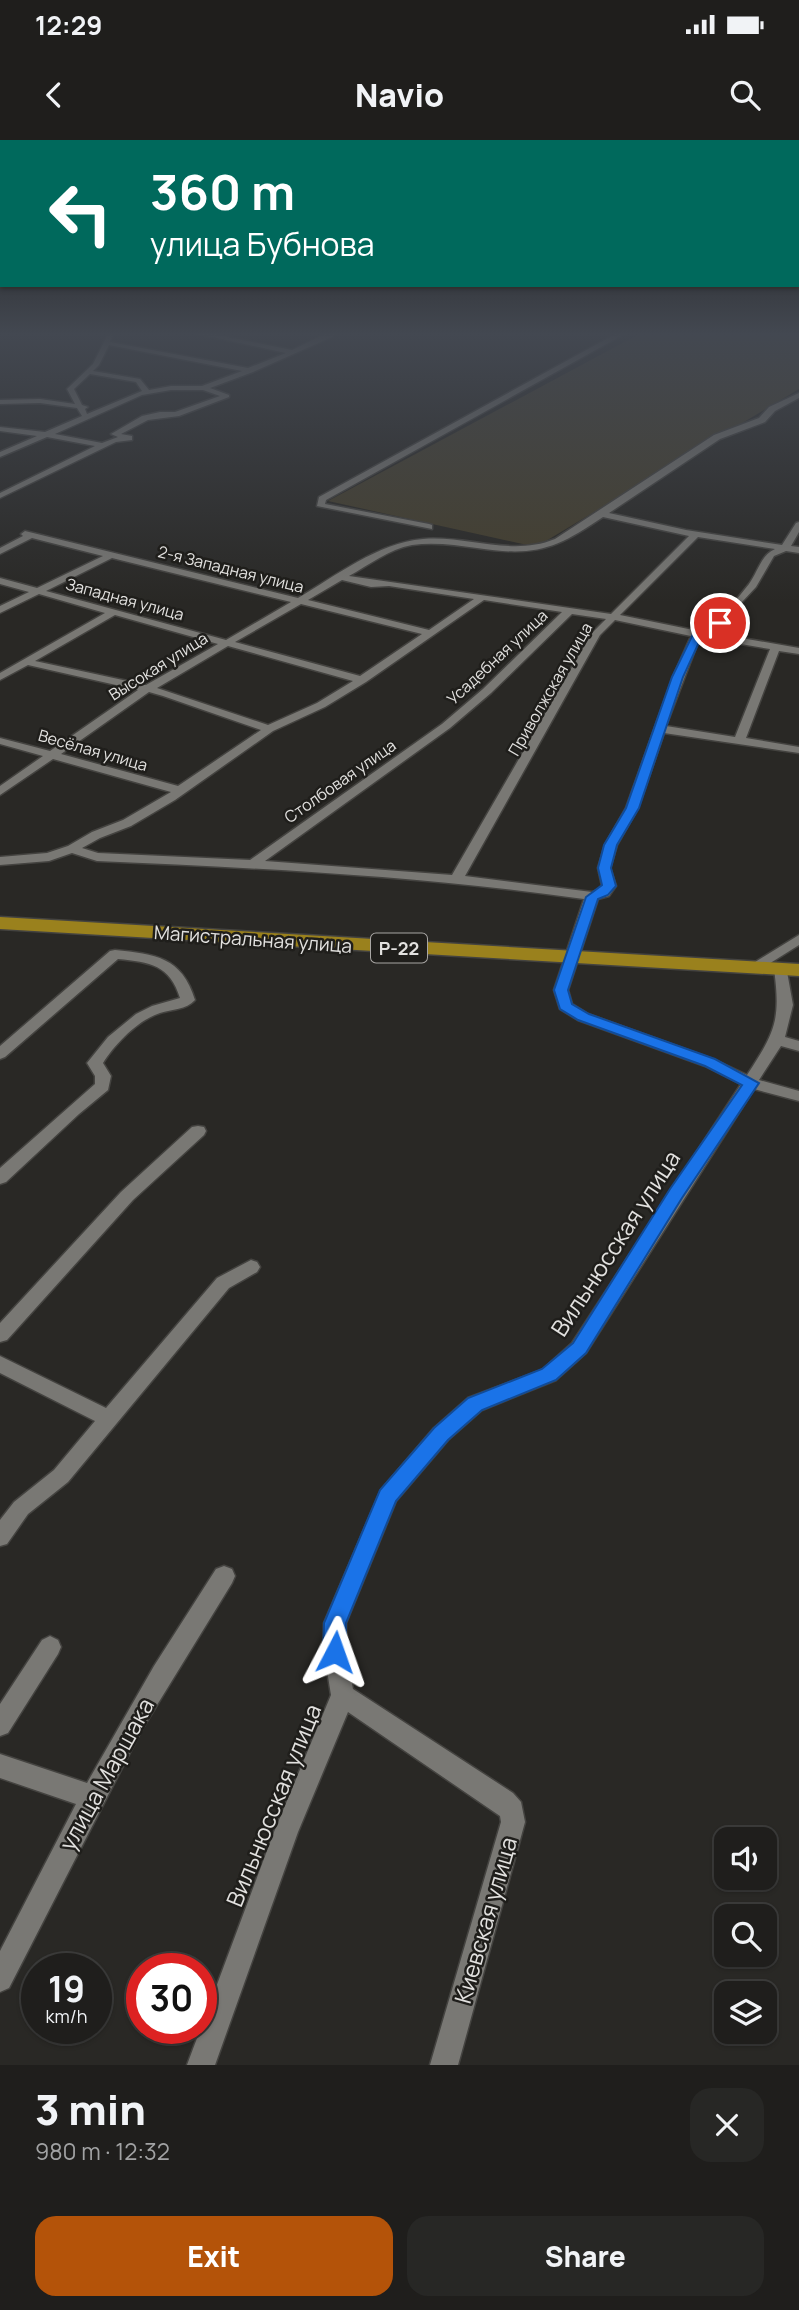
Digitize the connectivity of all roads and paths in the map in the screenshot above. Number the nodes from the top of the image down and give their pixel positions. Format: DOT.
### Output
graph roads {
  1 [pos="72,422"];
  2 [pos="138,422"];
  3 [pos="462,422"];
  4 [pos="757,422"];
  5 [pos="0,429"];
  6 [pos="44,435"];
  7 [pos="100,444"];
  8 [pos="0,456"];
  9 [pos="0,496"];
  10 [pos="602,514"];
  11 [pos="643,523"];
  12 [pos="799,525"];
  13 [pos="609,526"];
  14 [pos="429,527"];
  15 [pos="595,529"];
  16 [pos="696,534"];
  17 [pos="566,538"];
  18 [pos="785,548"];
  19 [pos="799,550"];
  20 [pos="0,551"];
  21 [pos="111,555"];
  22 [pos="339,577"];
  23 [pos="0,582"];
  24 [pos="37,592"];
  25 [pos="481,598"];
  26 [pos="297,601"];
  27 [pos="0,610"];
  28 [pos="569,611"];
  29 [pos="114,612"];
  30 [pos="613,617"];
  31 [pos="430,633"];
  32 [pos="701,635"];
  33 [pos="225,642"];
  34 [pos="775,648"];
  35 [pos="799,651"];
  36 [pos="26,662"];
  37 [pos="0,677"];
  38 [pos="362,680"];
  39 [pos="147,689"];
  40 [pos="446,726"];
  41 [pos="269,729"];
  42 [pos="662,729"];
  43 [pos="0,741"];
  44 [pos="739,741"];
  45 [pos="799,750"];
  46 [pos="53,755"];
  47 [pos="178,790"];
  48 [pos="0,791"];
  49 [pos="72,849"];
  50 [pos="0,861"];
  51 [pos="253,864"];
  52 [pos="456,880"];
  53 [pos="592,897"];
  54 [pos="0,923"];
  55 [pos="799,939"];
  56 [pos="571,957"];
  57 [pos="754,967"];
  58 [pos="790,969"];
  59 [pos="777,1040"];
  60 [pos="799,1046"];
  61 [pos="0,1054"];
  62 [pos="751,1083"];
  63 [pos="799,1096"];
  64 [pos="198,1131"];
  65 [pos="0,1178"];
  66 [pos="251,1267"];
  67 [pos="0,1335"];
  68 [pos="0,1364"];
  69 [pos="110,1419"];
  70 [pos="0,1537"];
  71 [pos="224,1576"];
  72 [pos="50,1647"];
  73 [pos="343,1695"];
  74 [pos="0,1725"];
  75 [pos="0,1766"];
  76 [pos="91,1797"];
  77 [pos="0,1979"];
  78 [pos="201,2065"];
  79 [pos="444,2065"];
  1 -- 6 [label="street"];
  2 -- 7 [label="street"];
  3 -- 14 [label="street"];
  4 -- 10 [label="street"];
  5 -- 6 [label="street"];
  6 -- 7 [label="street"];
  6 -- 8 [label="street"];
  7 -- 9 [label="street"];
  10 -- 11 [label="street"];
  10 -- 17 [label="street"];
  11 -- 13 [label="street"];
  11 -- 16 [label="street"];
  12 -- 18 [label="street"];
  15 -- 17 [label="street, Высокая улица"];
  16 -- 18 [label="street"];
  16 -- 30 [label="street, Приволжская улица"];
  17 -- 22 [label="street, Высокая улица"];
  18 -- 19 [label="street"];
  18 -- 32 [label="street"];
  20 -- 21 [label="street, 2-я Западная улица"];
  21 -- 24 [label="street"];
  21 -- 26 [label="street, 2-я Западная улица"];
  22 -- 25 [label="street"];
  22 -- 26 [label="street, Высокая улица"];
  23 -- 24 [label="street, Западная улица"];
  24 -- 27 [label="street"];
  24 -- 29 [label="street, Западная улица"];
  25 -- 28 [label="street"];
  25 -- 31 [label="street"];
  26 -- 31 [label="street, 2-я Западная улица"];
  26 -- 33 [label="street, Высокая улица"];
  28 -- 30 [label="street"];
  28 -- 40 [label="street, Усадебная улица"];
  29 -- 33 [label="street, Западная улица"];
  29 -- 36 [label="street"];
  30 -- 32 [label="street"];
  30 -- 52 [label="street, Приволжская улица"];
  31 -- 38 [label="street"];
  32 -- 34 [label="street"];
  32 -- 42 [label="street"];
  33 -- 38 [label="street, Западная улица"];
  33 -- 39 [label="street, Высокая улица"];
  34 -- 35 [label="street"];
  34 -- 44 [label="street"];
  36 -- 37 [label="street"];
  36 -- 39 [label="street"];
  38 -- 41 [label="street"];
  39 -- 41 [label="street"];
  39 -- 46 [label="street, Высокая улица"];
  40 -- 51 [label="street, Столбовая улица"];
  41 -- 47 [label="street"];
  42 -- 44 [label="street"];
  42 -- 53 [label="street"];
  43 -- 46 [label="street, Весёлая улица"];
  44 -- 45 [label="street"];
  46 -- 47 [label="street, Весёлая улица"];
  46 -- 48 [label="street, Высокая улица"];
  47 -- 49 [label="street"];
  49 -- 50 [label="street"];
  49 -- 51 [label="street"];
  51 -- 52 [label="street"];
  52 -- 53 [label="street"];
  53 -- 56 [label="street"];
  54 -- 56 [label="highway, Магистральная улица / Р-22"];
  55 -- 57 [label="street"];
  56 -- 57 [label="highway, Магистральная улица / Р-22"];
  56 -- 62 [label="street"];
  57 -- 58 [label="highway, Магистральная улица / Р-22"];
  58 -- 59 [label="street, Вильнюсская улица"];
  59 -- 60 [label="street"];
  59 -- 62 [label="street, Вильнюсская улица"];
  61 -- 65 [label="street"];
  62 -- 63 [label="street"];
  62 -- 73 [label="street, Вильнюсская улица"];
  64 -- 67 [label="street"];
  66 -- 69 [label="street"];
  68 -- 69 [label="street"];
  69 -- 70 [label="street"];
  71 -- 76 [label="street, улица Маршака"];
  72 -- 74 [label="street"];
  73 -- 78 [label="street, Вильнюсская улица"];
  73 -- 79 [label="street, Киевская улица"];
  75 -- 76 [label="street"];
  76 -- 77 [label="street, улица Маршака"];
}
